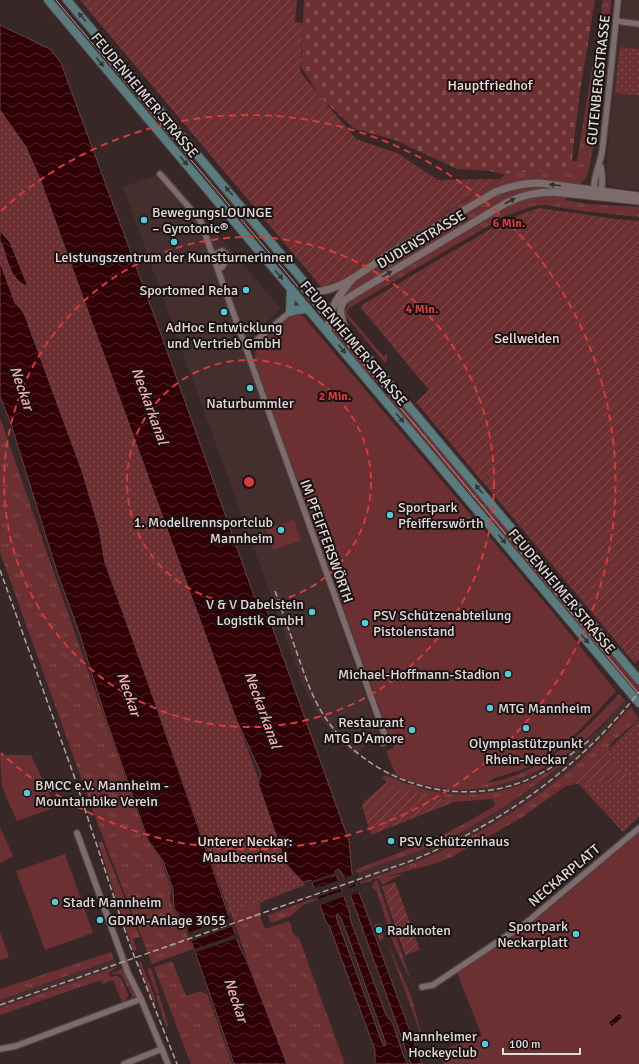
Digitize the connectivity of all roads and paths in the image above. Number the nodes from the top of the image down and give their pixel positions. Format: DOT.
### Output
graph roads {
  1 [pos="48,0"];
  2 [pos="67,0"];
  3 [pos="618,0"];
  4 [pos="616,21"];
  5 [pos="639,24"];
  6 [pos="160,174"];
  7 [pos="598,190"];
  8 [pos="639,196"];
  9 [pos="597,197"];
  10 [pos="639,201"];
  11 [pos="272,243"];
  12 [pos="255,245"];
  13 [pos="213,255"];
  14 [pos="218,269"];
  15 [pos="354,277"];
  16 [pos="291,289"];
  17 [pos="313,292"];
  18 [pos="308,309"];
  19 [pos="290,312"];
  20 [pos="330,312"];
  21 [pos="346,332"];
  22 [pos="328,333"];
  23 [pos="246,347"];
  24 [pos="392,386"];
  25 [pos="375,388"];
  26 [pos="639,680"];
  27 [pos="639,703"];
  28 [pos="383,744"];
  29 [pos="639,828"];
  30 [pos="77,833"];
  31 [pos="422,987"];
  32 [pos="141,999"];
  33 [pos="0,1049"];
  34 [pos="162,1049"];
  35 [pos="124,1064"];
  36 [pos="168,1064"];
  1 -- 12 [label="main road, FEUDENHEIMER STRASSE, one-way"];
  11 -- 2 [label="main road, FEUDENHEIMER STRASSE, one-way"];
  3 -- 4 [label="street, GUTENBERGSTRASSE"];
  4 -- 5 [label="street"];
  4 -- 7 [label="street, GUTENBERGSTRASSE"];
  6 -- 13 [label="street, IM PFEIFFERSWÖRTH"];
  7 -- 8 [label="street, DUDENSTRASSE"];
  7 -- 9 [label="street, GUTENBERGSTRASSE"];
  7 -- 15 [label="street, DUDENSTRASSE, one-way"];
  9 -- 10 [label="street, DUDENSTRASSE"];
  21 -- 9 [label="street, DUDENSTRASSE, one-way"];
  11 -- 12 [label="main road"];
  11 -- 17 [label="main road, FEUDENHEIMER STRASSE"];
  12 -- 16 [label="main road, FEUDENHEIMER STRASSE, one-way"];
  13 -- 14 [label="street, IM PFEIFFERSWÖRTH"];
  13 -- 14 [label="street"];
  14 -- 23 [label="street, IM PFEIFFERSWÖRTH"];
  15 -- 17 [label="street, DUDENSTRASSE"];
  15 -- 20 [label="street, DUDENSTRASSE"];
  16 -- 18 [label="main road, FEUDENHEIMER STRASSE"];
  16 -- 19 [label="main road"];
  17 -- 20 [label="main road, FEUDENHEIMER STRASSE"];
  18 -- 19 [label="main road"];
  18 -- 22 [label="main road, FEUDENHEIMER STRASSE"];
  19 -- 23 [label="street"];
  20 -- 21 [label="main road, FEUDENHEIMER STRASSE"];
  20 -- 22 [label="street"];
  21 -- 24 [label="main road, FEUDENHEIMER STRASSE"];
  22 -- 25 [label="main road, FEUDENHEIMER STRASSE, one-way"];
  23 -- 28 [label="street, IM PFEIFFERSWÖRTH"];
  24 -- 25 [label="main road"];
  26 -- 24 [label="main road, FEUDENHEIMER STRASSE, one-way"];
  25 -- 27 [label="main road, FEUDENHEIMER STRASSE, one-way"];
  29 -- 31 [label="street, NECKARPLATT"];
  30 -- 32 [label="street"];
  32 -- 33 [label="street"];
  32 -- 34 [label="street"];
  34 -- 35 [label="street"];
  34 -- 36 [label="street"];
}
